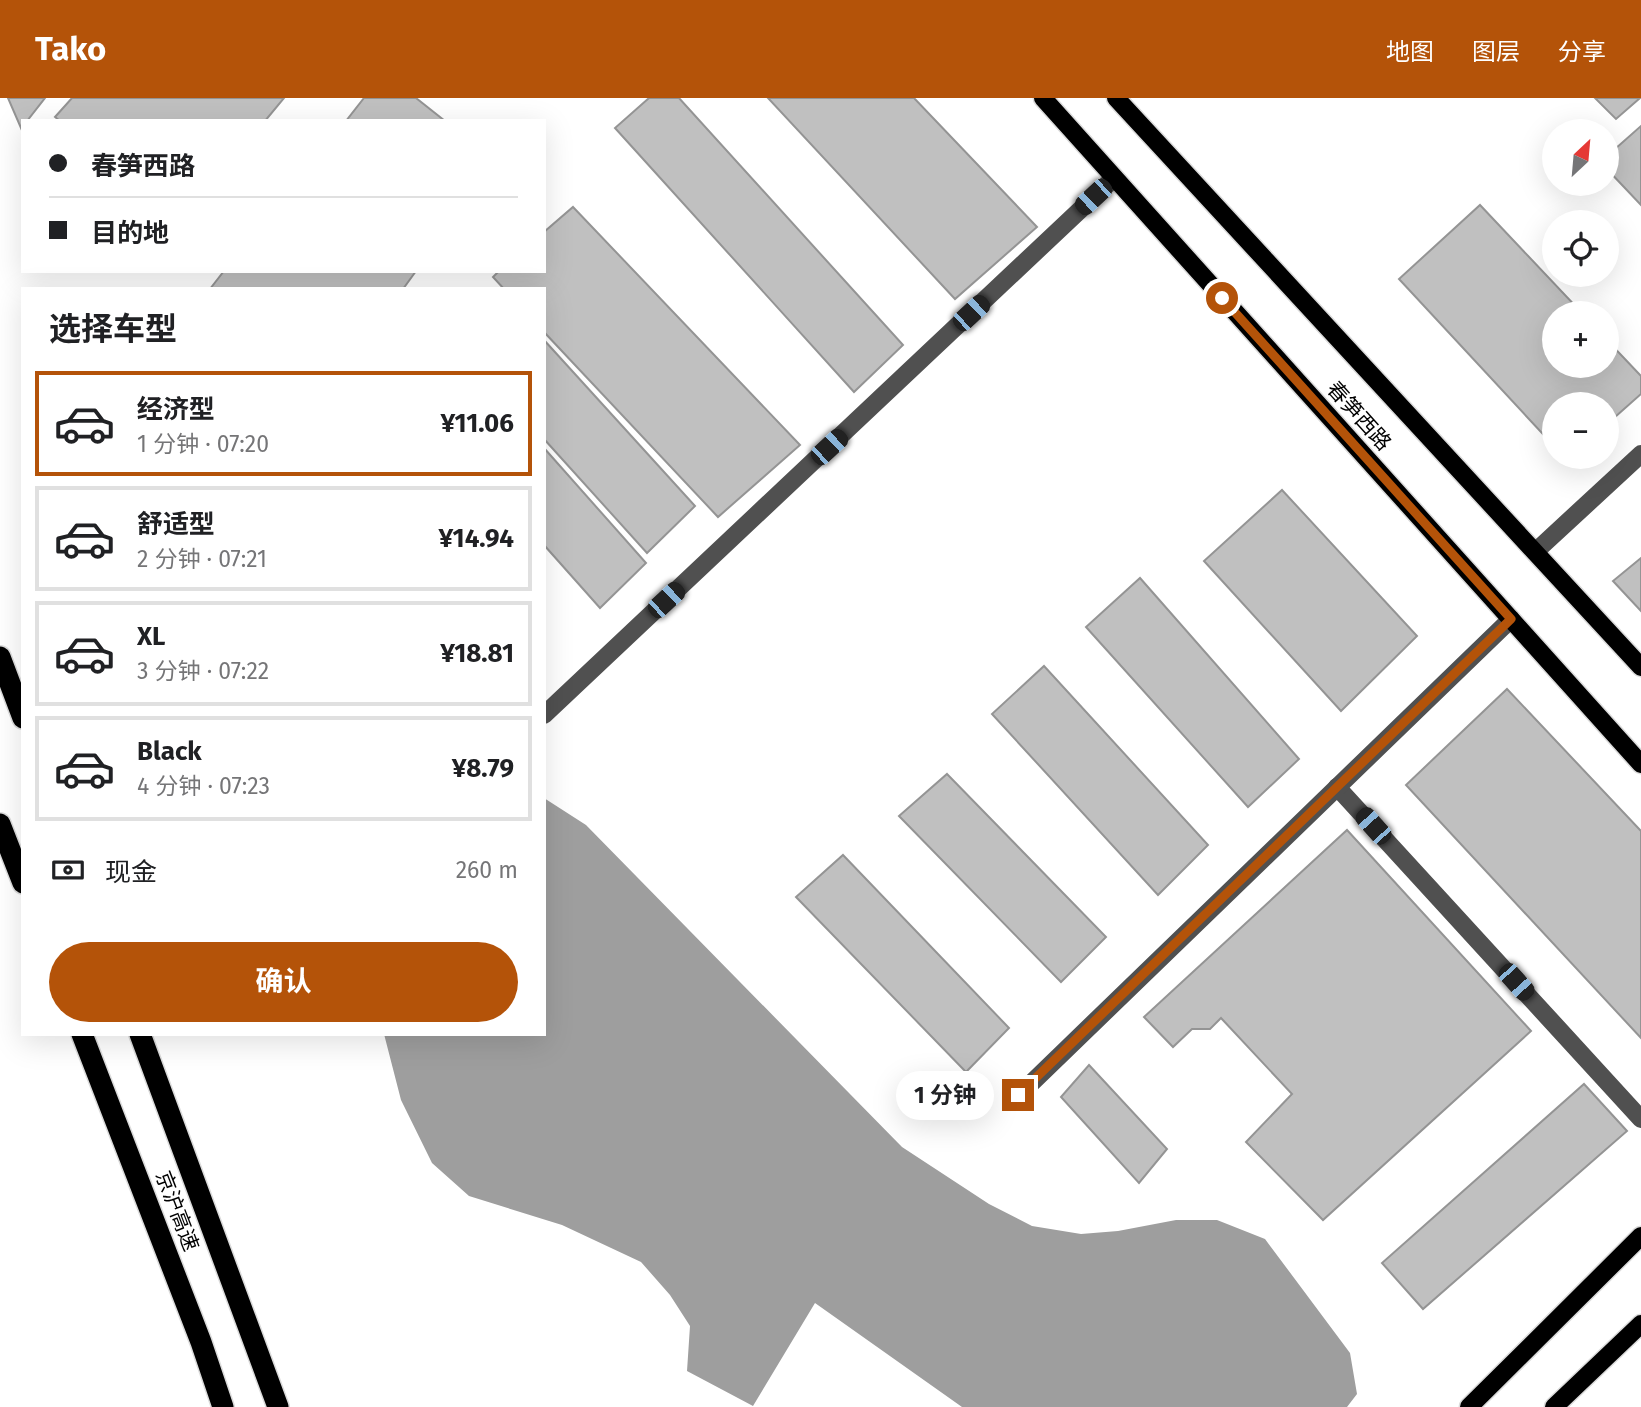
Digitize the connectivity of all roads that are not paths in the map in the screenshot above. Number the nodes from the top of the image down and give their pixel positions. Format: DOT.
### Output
graph roads {
  1 [pos="1043,98"];
  2 [pos="1116,98"];
  3 [pos="1114,178"];
  4 [pos="1641,454"];
  5 [pos="1535,552"];
  6 [pos="1511,619"];
  7 [pos="0,657"];
  8 [pos="1641,667"];
  9 [pos="21,713"];
  10 [pos="546,713"];
  11 [pos="1641,764"];
  12 [pos="1337,786"];
  13 [pos="0,824"];
  14 [pos="21,878"];
  15 [pos="83,1036"];
  16 [pos="141,1036"];
  17 [pos="1018,1095"];
  18 [pos="1641,1119"];
  19 [pos="1641,1236"];
  20 [pos="1641,1324"];
  21 [pos="223,1407"];
  22 [pos="278,1407"];
  23 [pos="1469,1407"];
  24 [pos="1554,1407"];
  1 -- 3 [label="main road, 春笋西路"];
  2 -- 5 [label="main road, 春笋西路"];
  3 -- 6 [label="main road, 春笋西路"];
  3 -- 10 [label="street"];
  4 -- 5 [label="street"];
  5 -- 8 [label="main road, 春笋西路"];
  6 -- 11 [label="main road, 春笋西路"];
  6 -- 12 [label="street"];
  7 -- 9 [label="highway"];
  12 -- 17 [label="street"];
  12 -- 18 [label="street"];
  13 -- 14 [label="highway"];
  15 -- 21 [label="highway, 京沪高速"];
  16 -- 22 [label="highway, 京沪高速"];
  19 -- 23 [label="main road"];
  20 -- 24 [label="main road"];
}
